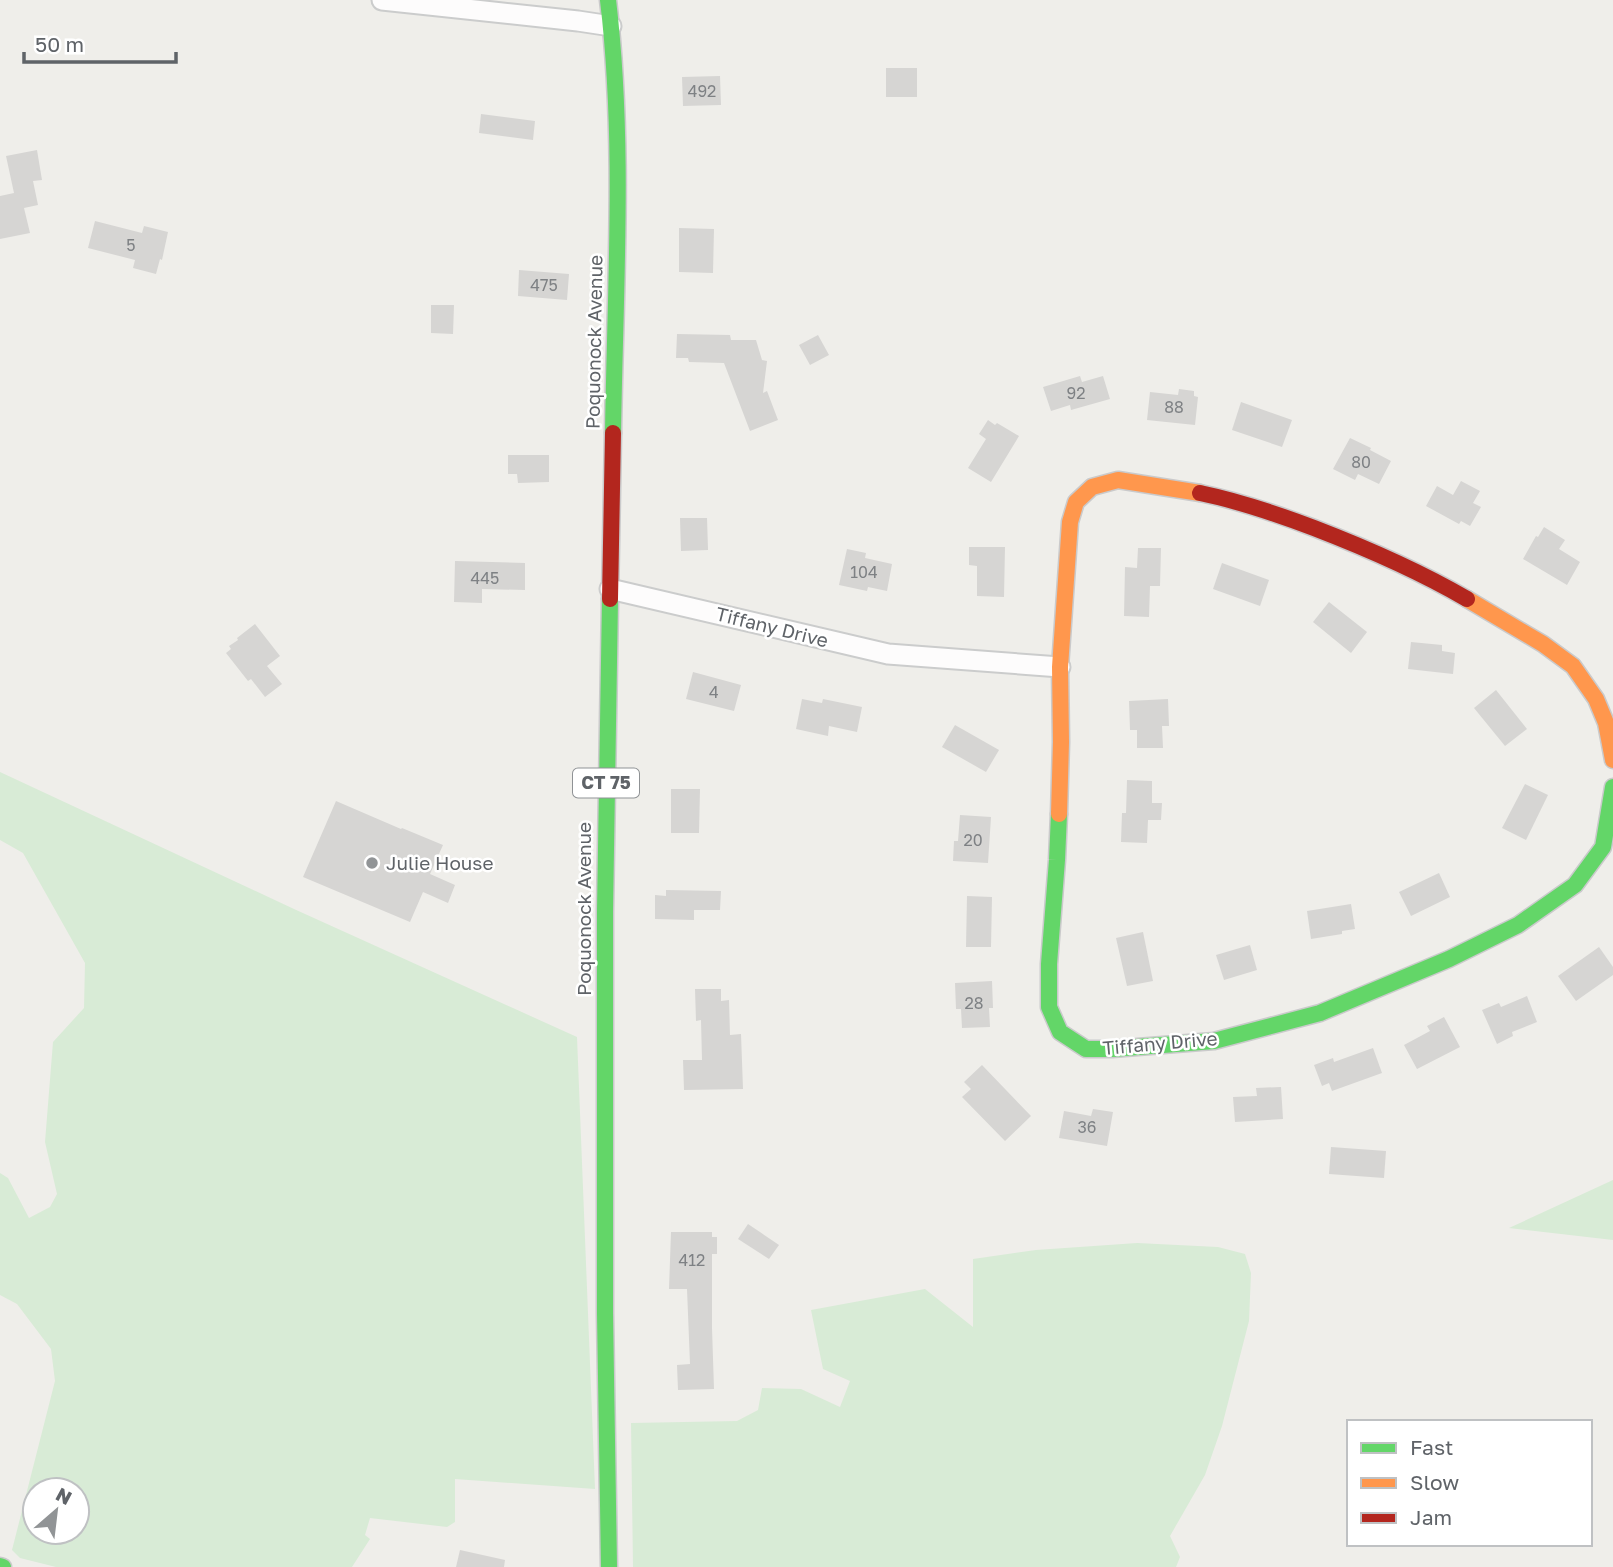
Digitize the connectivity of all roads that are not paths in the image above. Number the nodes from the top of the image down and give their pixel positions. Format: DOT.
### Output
graph roads {
  1 [pos="382,0"];
  2 [pos="608,0"];
  3 [pos="611,26"];
  4 [pos="610,589"];
  5 [pos="1060,667"];
  6 [pos="1604,696"];
  7 [pos="1613,760"];
  8 [pos="1613,787"];
  9 [pos="609,1567"];
  1 -- 3 [label="street"];
  2 -- 3 [label="street, Poquonock Avenue / CT 75"];
  3 -- 4 [label="street, Poquonock Avenue / CT 75"];
  4 -- 5 [label="street, Tiffany Drive"];
  4 -- 9 [label="street, Poquonock Avenue / CT 75"];
  5 -- 6 [label="street, Tiffany Drive"];
  5 -- 8 [label="street, Tiffany Drive"];
  6 -- 7 [label="street, Tiffany Drive"];
}
